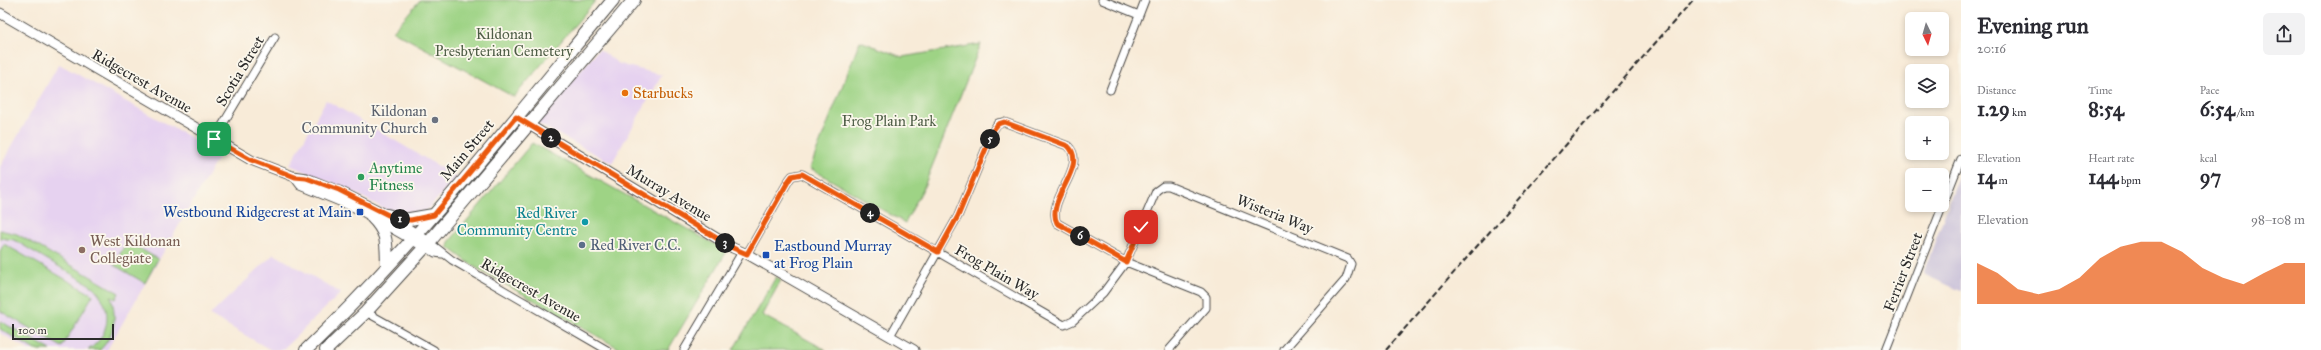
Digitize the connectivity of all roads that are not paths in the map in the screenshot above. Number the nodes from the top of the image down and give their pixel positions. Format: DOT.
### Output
graph roads {
  1 [pos="613,0"];
  2 [pos="634,0"];
  3 [pos="1102,0"];
  4 [pos="1145,0"];
  5 [pos="0,13"];
  6 [pos="1139,15"];
  7 [pos="275,37"];
  8 [pos="1110,90"];
  9 [pos="516,117"];
  10 [pos="528,125"];
  11 [pos="214,139"];
  12 [pos="1961,159"];
  13 [pos="295,177"];
  14 [pos="387,215"];
  15 [pos="434,215"];
  16 [pos="372,217"];
  17 [pos="414,237"];
  18 [pos="427,245"];
  19 [pos="938,252"];
  20 [pos="745,253"];
  21 [pos="1126,262"];
  22 [pos="387,267"];
  23 [pos="366,312"];
  24 [pos="890,336"];
  25 [pos="306,350"];
  26 [pos="326,350"];
  27 [pos="434,350"];
  28 [pos="607,350"];
  29 [pos="684,350"];
  30 [pos="914,350"];
  31 [pos="1169,350"];
  32 [pos="1284,350"];
  33 [pos="1886,350"];
  1 -- 9 [label="main road, Main Street"];
  2 -- 10 [label="main road, Main Street"];
  3 -- 6 [label="street"];
  4 -- 6 [label="street"];
  5 -- 11 [label="street, Ridgecrest Avenue"];
  6 -- 8 [label="street"];
  7 -- 11 [label="street, Scotia Street"];
  9 -- 10 [label="street, Murray Avenue"];
  9 -- 15 [label="main road, Main Street"];
  10 -- 18 [label="main road, Main Street"];
  10 -- 20 [label="street, Murray Avenue"];
  11 -- 13 [label="street, Ridgecrest Avenue"];
  12 -- 33 [label="street, Ferrier Street"];
  13 -- 14 [label="street, Ridgecrest Avenue"];
  13 -- 16 [label="street, Ridgecrest Avenue"];
  14 -- 15 [label="main road"];
  14 -- 17 [label="street, Ridgecrest Avenue"];
  15 -- 17 [label="main road, Main Street"];
  16 -- 17 [label="street, Ridgecrest Avenue"];
  16 -- 22 [label="main road"];
  17 -- 18 [label="street, Ridgecrest Avenue"];
  17 -- 22 [label="main road, Main Street"];
  18 -- 23 [label="main road, Main Street"];
  18 -- 28 [label="street, Ridgecrest Avenue"];
  19 -- 20 [label="street, Frog Plain Way"];
  19 -- 21 [label="street, Frog Plain Way"];
  19 -- 21 [label="street"];
  19 -- 24 [label="street"];
  20 -- 24 [label="street, Murray Avenue"];
  20 -- 29 [label="street"];
  21 -- 31 [label="street"];
  21 -- 32 [label="street, Wisteria Way"];
  22 -- 25 [label="main road, Main Street"];
  23 -- 26 [label="main road, Main Street"];
  23 -- 27 [label="street"];
  24 -- 30 [label="street, Murray Avenue"];
}
